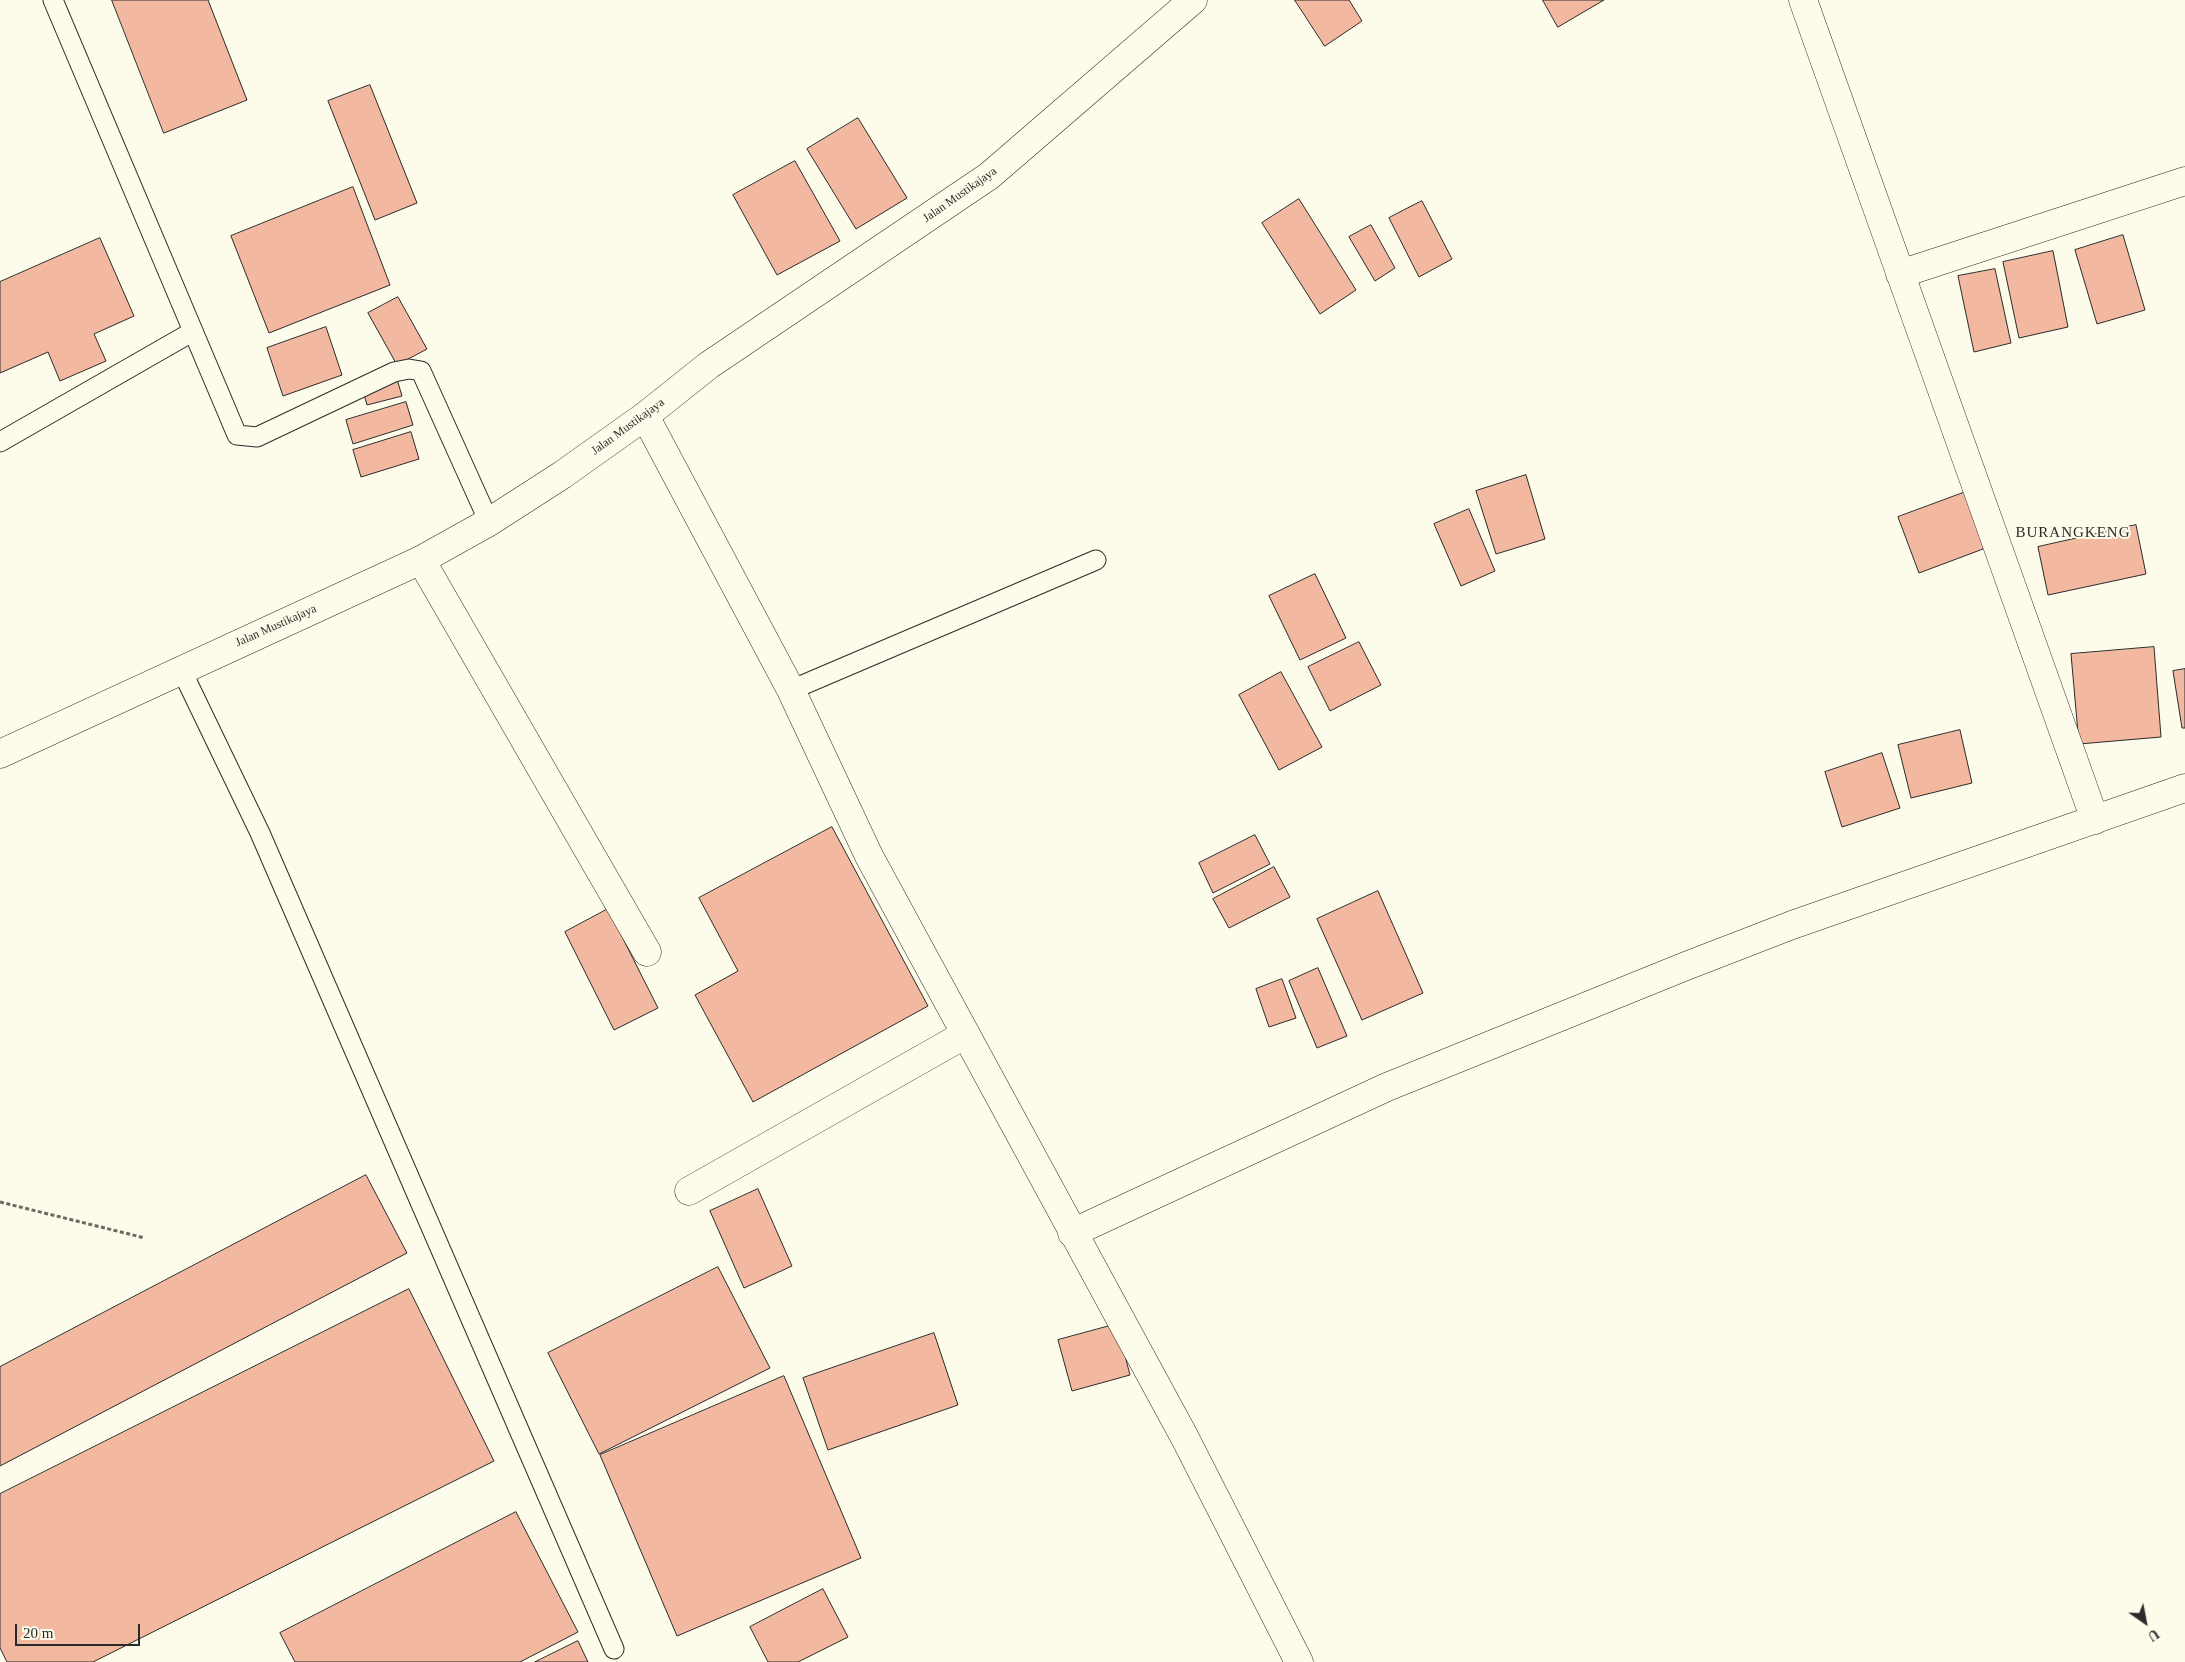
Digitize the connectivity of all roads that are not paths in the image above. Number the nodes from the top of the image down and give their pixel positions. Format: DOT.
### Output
graph roads {
  1 [pos="53,0"];
  2 [pos="1193,0"];
  3 [pos="1803,0"];
  4 [pos="2185,181"];
  5 [pos="1900,274"];
  6 [pos="192,332"];
  7 [pos="645,416"];
  8 [pos="0,442"];
  9 [pos="489,522"];
  10 [pos="421,560"];
  11 [pos="1096,560"];
  12 [pos="181,669"];
  13 [pos="791,690"];
  14 [pos="0,754"];
  15 [pos="2185,788"];
  16 [pos="2095,820"];
  17 [pos="647,952"];
  18 [pos="966,1034"];
  19 [pos="689,1191"];
  20 [pos="1072,1233"];
  21 [pos="614,1649"];
  22 [pos="1299,1662"];
  1 -- 6 [label="lane"];
  2 -- 7 [label="street, Jalan Mustikajaya"];
  3 -- 5 [label="street"];
  4 -- 5 [label="street"];
  5 -- 16 [label="street"];
  6 -- 8 [label="lane"];
  6 -- 9 [label="lane"];
  7 -- 9 [label="street, Jalan Mustikajaya"];
  7 -- 13 [label="street"];
  9 -- 10 [label="street, Jalan Mustikajaya"];
  10 -- 12 [label="street, Jalan Mustikajaya"];
  10 -- 17 [label="street"];
  11 -- 13 [label="lane"];
  12 -- 14 [label="street, Jalan Mustikajaya"];
  12 -- 21 [label="lane"];
  13 -- 18 [label="street"];
  15 -- 16 [label="street"];
  16 -- 20 [label="street"];
  18 -- 19 [label="street"];
  18 -- 20 [label="street"];
  20 -- 22 [label="street"];
}
